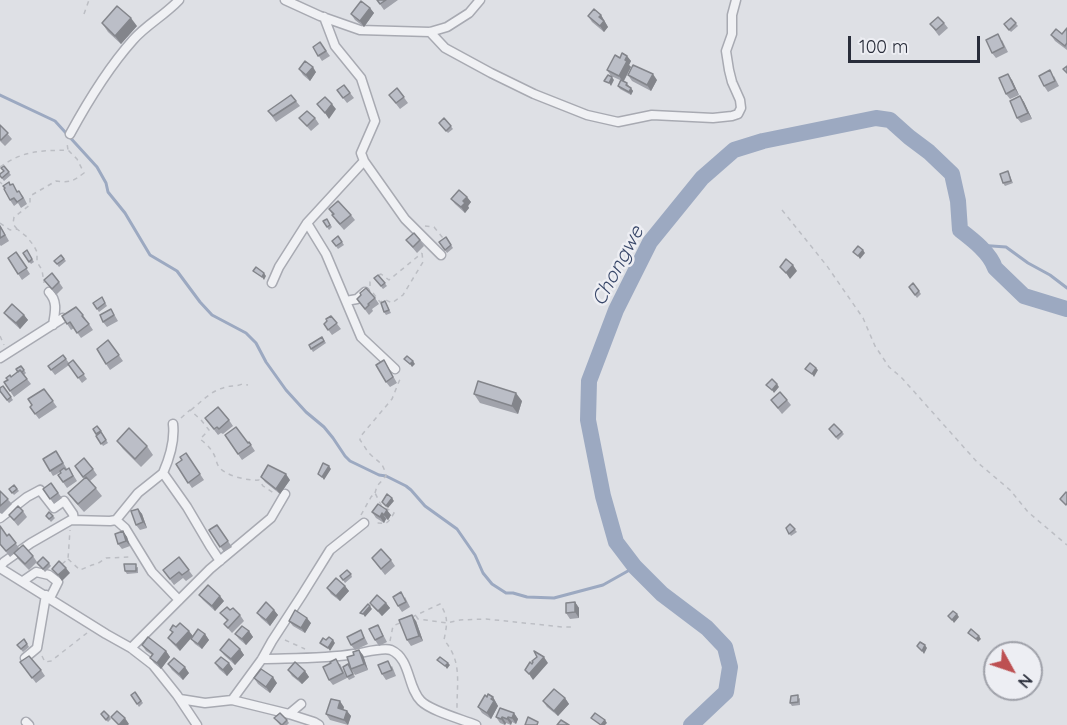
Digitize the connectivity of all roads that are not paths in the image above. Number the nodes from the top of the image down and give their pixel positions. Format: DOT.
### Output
graph roads {
  1 [pos="178,0"];
  2 [pos="285,0"];
  3 [pos="480,0"];
  4 [pos="736,0"];
  5 [pos="324,17"];
  6 [pos="430,32"];
  7 [pos="70,134"];
  8 [pos="364,161"];
  9 [pos="307,223"];
  10 [pos="441,255"];
  11 [pos="272,283"];
  12 [pos="49,292"];
  13 [pos="365,292"];
  14 [pos="346,301"];
  15 [pos="63,318"];
  16 [pos="53,325"];
  17 [pos="0,358"];
  18 [pos="395,369"];
  19 [pos="173,424"];
  20 [pos="163,473"];
  21 [pos="285,494"];
  22 [pos="0,518"];
  23 [pos="73,520"];
  24 [pos="116,520"];
  25 [pos="361,525"];
  26 [pos="0,553"];
  27 [pos="220,561"];
  28 [pos="1,566"];
  29 [pos="23,581"];
  30 [pos="48,597"];
  31 [pos="179,600"];
  32 [pos="131,648"];
  33 [pos="25,658"];
  34 [pos="262,659"];
  35 [pos="180,699"];
  36 [pos="232,700"];
  37 [pos="301,704"];
  38 [pos="290,714"];
  39 [pos="197,725"];
  40 [pos="319,725"];
  41 [pos="476,725"];
  1 -- 7 [label="street"];
  2 -- 5 [label="street"];
  3 -- 6 [label="street"];
  4 -- 6 [label="street"];
  5 -- 6 [label="street"];
  5 -- 8 [label="street"];
  8 -- 9 [label="street"];
  8 -- 10 [label="street"];
  9 -- 11 [label="street"];
  9 -- 14 [label="street"];
  12 -- 16 [label="street"];
  13 -- 14 [label="street"];
  14 -- 18 [label="street"];
  15 -- 16 [label="street"];
  16 -- 17 [label="street"];
  19 -- 20 [label="street"];
  20 -- 24 [label="street"];
  20 -- 27 [label="street"];
  21 -- 27 [label="street"];
  22 -- 23 [label="street"];
  23 -- 24 [label="street"];
  23 -- 28 [label="street"];
  24 -- 31 [label="street"];
  25 -- 34 [label="street"];
  26 -- 28 [label="street"];
  27 -- 31 [label="street"];
  28 -- 29 [label="street"];
  29 -- 30 [label="street"];
  29 -- 30 [label="street"];
  30 -- 32 [label="street"];
  30 -- 33 [label="street"];
  31 -- 32 [label="street"];
  32 -- 35 [label="street"];
  34 -- 36 [label="street"];
  34 -- 41 [label="street"];
  35 -- 36 [label="street"];
  35 -- 39 [label="street"];
  36 -- 38 [label="street"];
  37 -- 38 [label="street"];
  38 -- 40 [label="street"];
}
